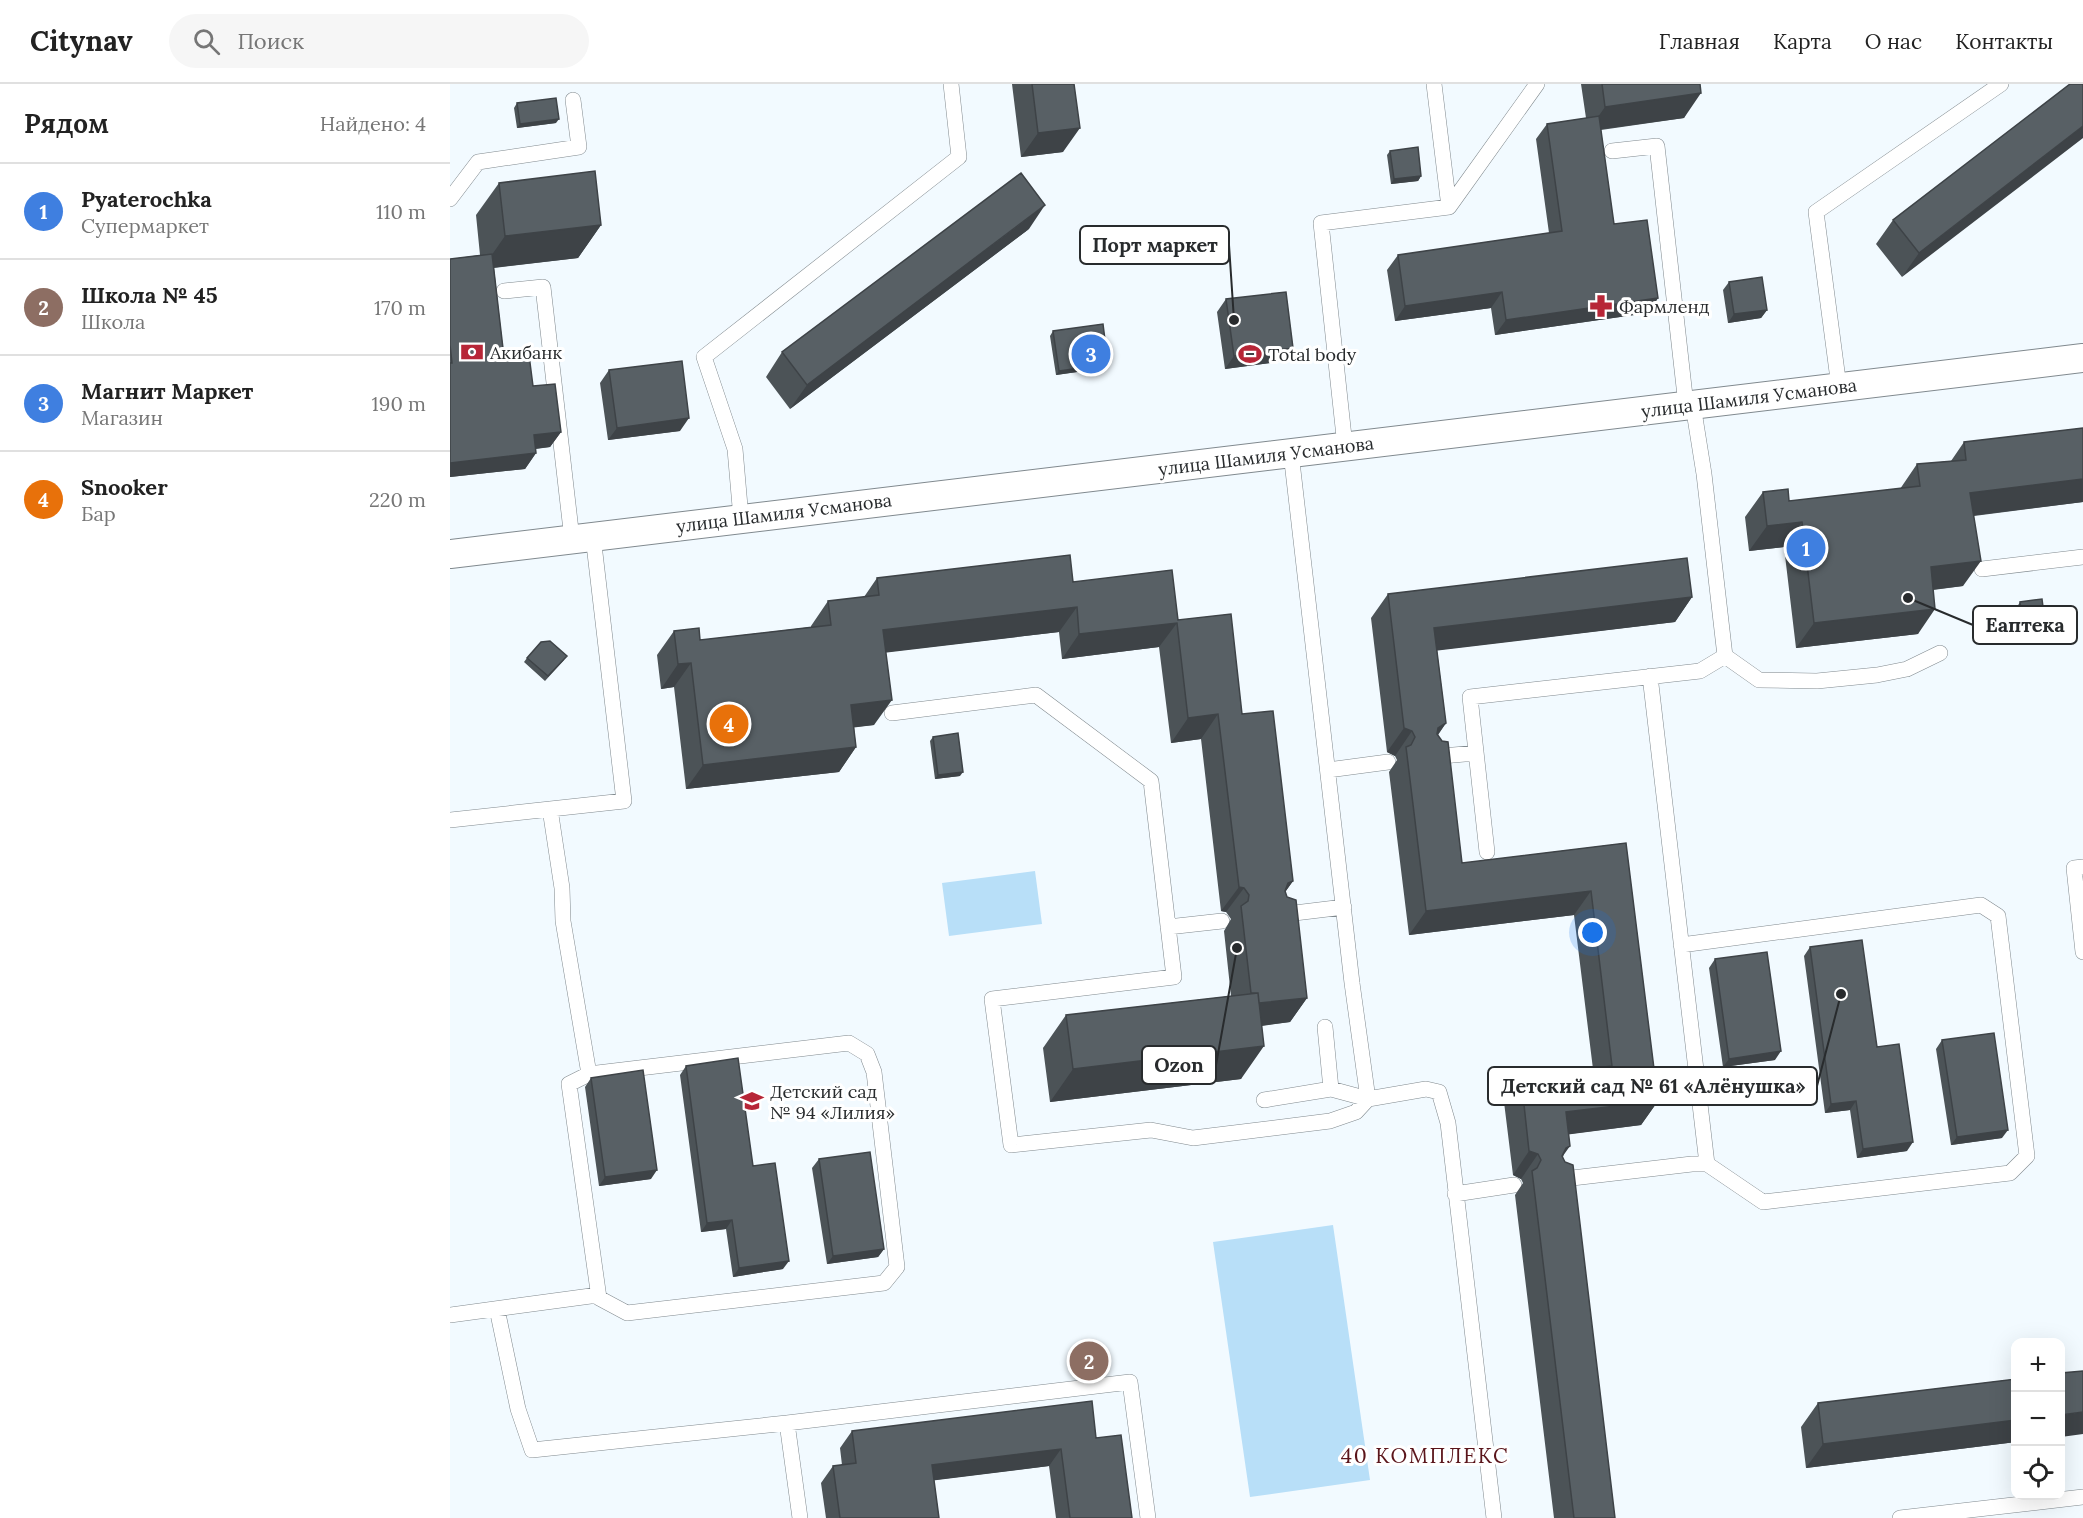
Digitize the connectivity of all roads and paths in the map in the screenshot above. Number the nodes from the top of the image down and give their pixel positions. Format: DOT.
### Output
graph roads {
  1 [pos="951,84"];
  2 [pos="1434,84"];
  3 [pos="1537,84"];
  4 [pos="2001,84"];
  5 [pos="573,100"];
  6 [pos="1612,151"];
  7 [pos="450,199"];
  8 [pos="1449,207"];
  9 [pos="504,291"];
  10 [pos="2083,358"];
  11 [pos="1839,387"];
  12 [pos="1689,405"];
  13 [pos="1345,446"];
  14 [pos="1292,453"];
  15 [pos="741,518"];
  16 [pos="583,538"];
  17 [pos="450,554"];
  18 [pos="2083,557"];
  19 [pos="1982,569"];
  20 [pos="1940,653"];
  21 [pos="1725,656"];
  22 [pos="1650,676"];
  23 [pos="892,713"];
  24 [pos="1476,753"];
  25 [pos="1430,758"];
  26 [pos="1388,762"];
  27 [pos="1328,770"];
  28 [pos="550,809"];
  29 [pos="450,820"];
  30 [pos="1487,852"];
  31 [pos="2083,867"];
  32 [pos="1344,907"];
  33 [pos="1277,915"];
  34 [pos="1222,921"];
  35 [pos="1168,927"];
  36 [pos="1681,945"];
  37 [pos="2083,952"];
  38 [pos="1325,1027"];
  39 [pos="589,1074"];
  40 [pos="1331,1089"];
  41 [pos="1368,1099"];
  42 [pos="1264,1100"];
  43 [pos="1707,1164"];
  44 [pos="1555,1180"];
  45 [pos="1514,1185"];
  46 [pos="1455,1194"];
  47 [pos="598,1295"];
  48 [pos="497,1309"];
  49 [pos="450,1315"];
  50 [pos="787,1423"];
  51 [pos="2083,1497"];
  52 [pos="800,1518"];
  53 [pos="1148,1518"];
  54 [pos="1494,1518"];
  55 [pos="1899,1518"];
  1 -- 15 [label="lane"];
  2 -- 8 [label="lane"];
  3 -- 8 [label="lane"];
  4 -- 11 [label="lane"];
  5 -- 7 [label="lane"];
  6 -- 12 [label="lane"];
  8 -- 13 [label="lane"];
  9 -- 16 [label="lane"];
  10 -- 11 [label="street, улица Шамиля Усманова"];
  11 -- 12 [label="street, улица Шамиля Усманова"];
  12 -- 13 [label="street, улица Шамиля Усманова"];
  12 -- 21 [label="lane"];
  13 -- 14 [label="street, улица Шамиля Усманова"];
  14 -- 15 [label="street, улица Шамиля Усманова"];
  14 -- 27 [label="lane"];
  15 -- 16 [label="street, улица Шамиля Усманова"];
  16 -- 17 [label="street, улица Шамиля Усманова"];
  16 -- 28 [label="lane"];
  18 -- 19 [label="lane"];
  20 -- 21 [label="lane"];
  21 -- 22 [label="lane"];
  22 -- 24 [label="lane"];
  22 -- 36 [label="lane"];
  23 -- 35 [label="lane"];
  24 -- 25 [label="lane"];
  24 -- 30 [label="lane"];
  26 -- 27 [label="lane"];
  27 -- 32 [label="lane"];
  28 -- 29 [label="lane"];
  28 -- 39 [label="lane"];
  31 -- 37 [label="lane"];
  32 -- 33 [label="lane"];
  32 -- 41 [label="lane"];
  34 -- 35 [label="lane"];
  35 -- 41 [label="lane"];
  36 -- 43 [label="lane"];
  36 -- 43 [label="lane"];
  38 -- 40 [label="lane"];
  39 -- 47 [label="lane"];
  39 -- 47 [label="lane"];
  40 -- 41 [label="lane"];
  40 -- 42 [label="lane"];
  41 -- 46 [label="lane"];
  43 -- 44 [label="lane"];
  45 -- 46 [label="lane"];
  46 -- 54 [label="lane"];
  47 -- 48 [label="lane"];
  48 -- 49 [label="lane"];
  48 -- 50 [label="lane"];
  50 -- 52 [label="lane"];
  50 -- 53 [label="lane"];
  51 -- 55 [label="lane"];
}
